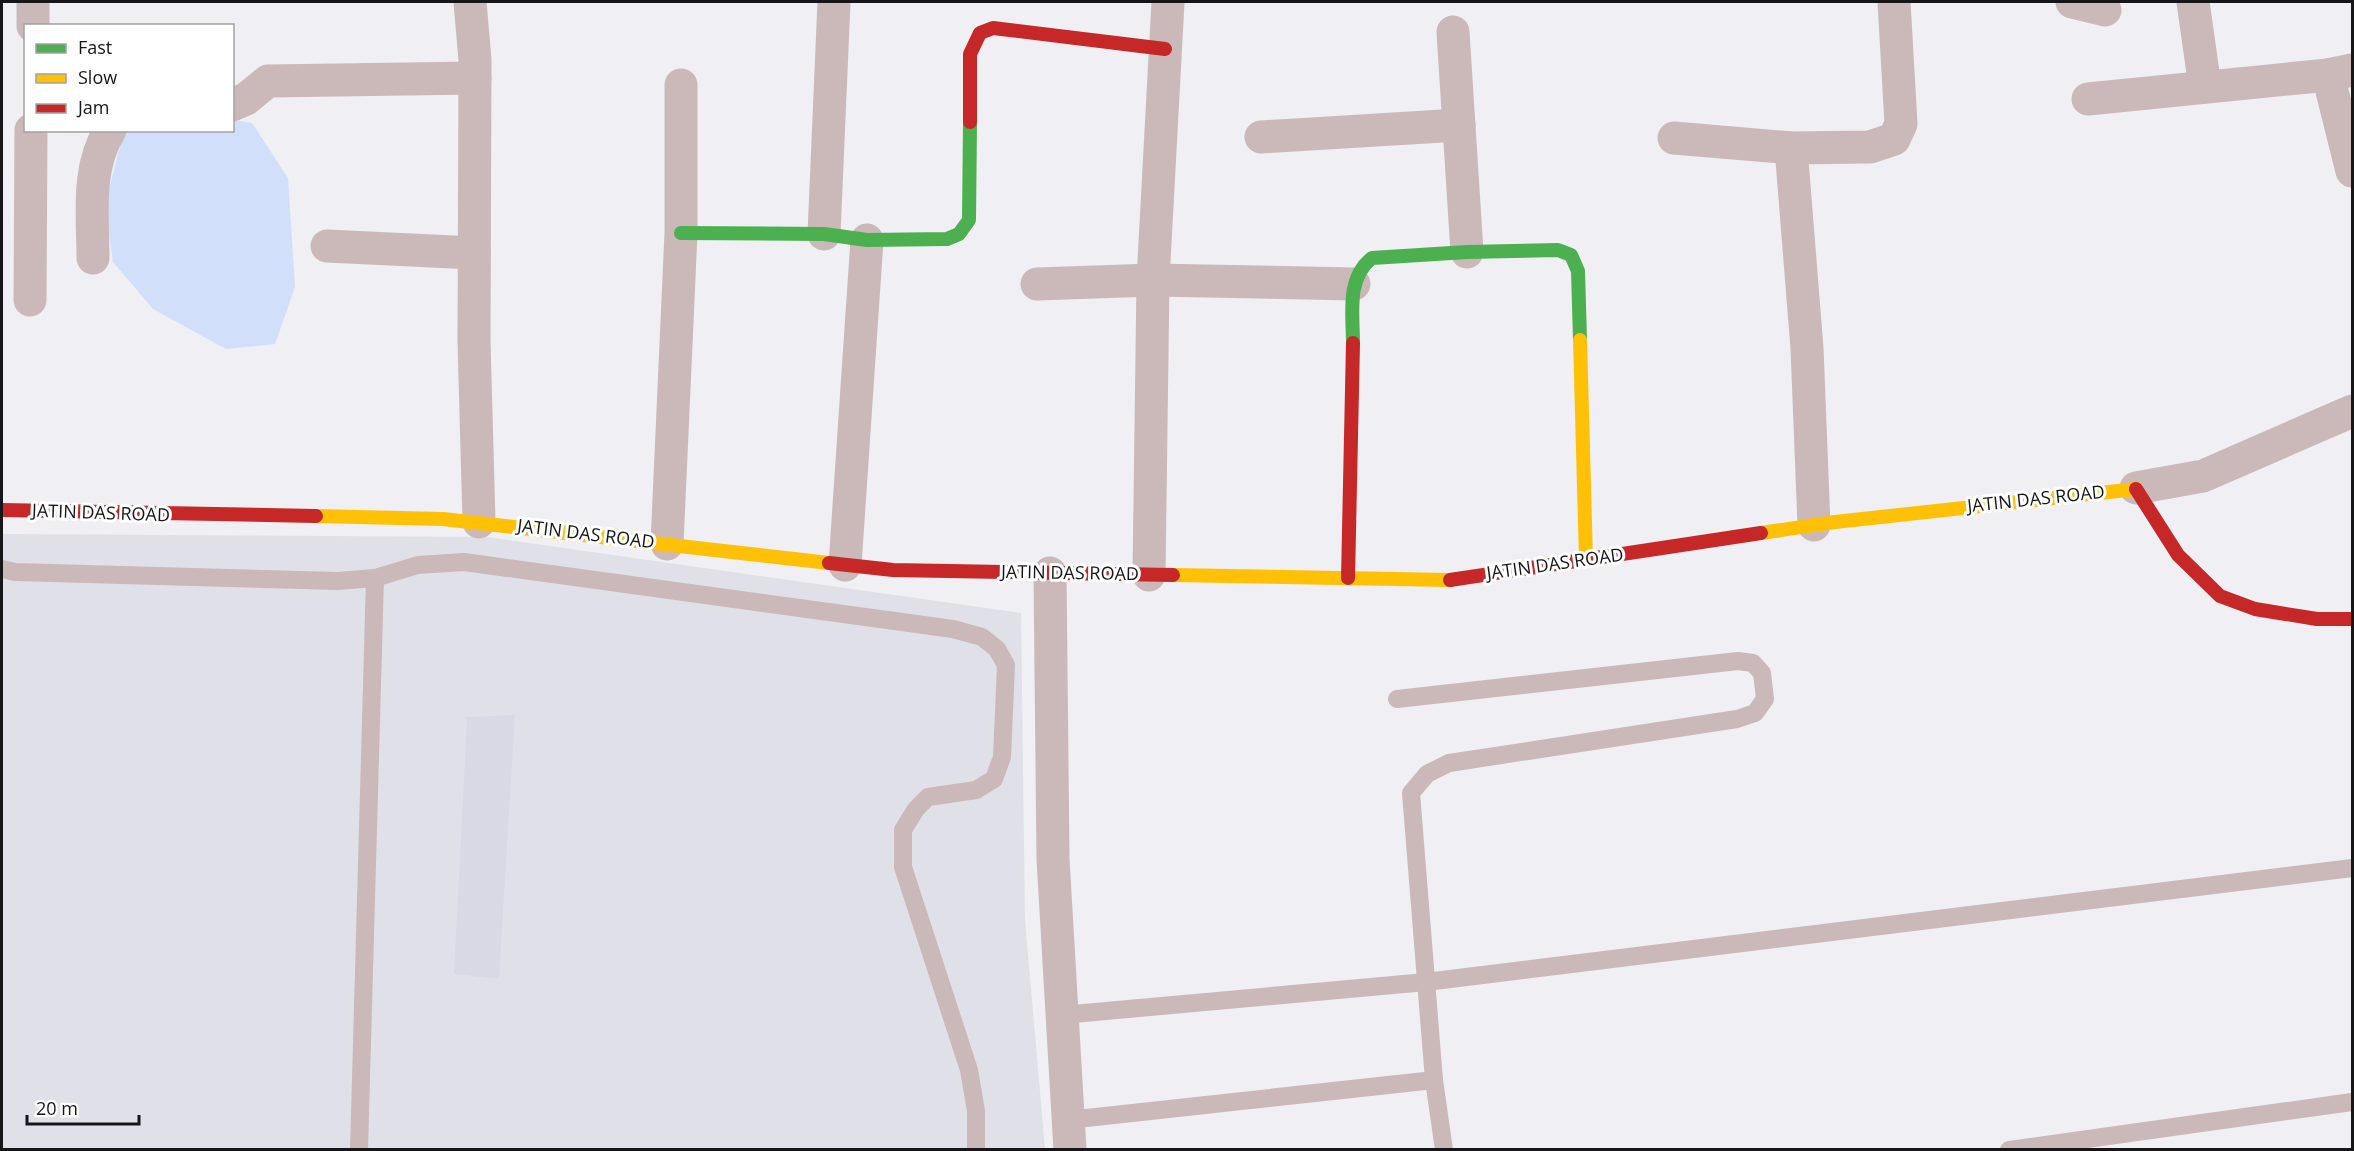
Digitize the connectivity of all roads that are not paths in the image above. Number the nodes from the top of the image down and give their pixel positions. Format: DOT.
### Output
graph roads {
  1 [pos="33,2"];
  2 [pos="470,2"];
  3 [pos="834,2"];
  4 [pos="1168,2"];
  5 [pos="1894,2"];
  6 [pos="2072,2"];
  7 [pos="2193,2"];
  8 [pos="2105,10"];
  9 [pos="33,24"];
  10 [pos="1453,32"];
  11 [pos="1165,49"];
  12 [pos="2340,73"];
  13 [pos="475,78"];
  14 [pos="681,85"];
  15 [pos="2205,87"];
  16 [pos="2088,99"];
  17 [pos="234,104"];
  18 [pos="1459,125"];
  19 [pos="31,132"];
  20 [pos="109,132"];
  21 [pos="1261,137"];
  22 [pos="1674,138"];
  23 [pos="1791,148"];
  24 [pos="2352,171"];
  25 [pos="681,232"];
  26 [pos="824,234"];
  27 [pos="867,240"];
  28 [pos="327,246"];
  29 [pos="1467,252"];
  30 [pos="474,253"];
  31 [pos="93,258"];
  32 [pos="1153,280"];
  33 [pos="1036,284"];
  34 [pos="1354,284"];
  35 [pos="30,300"];
  36 [pos="2352,411"];
  37 [pos="2136,488"];
  38 [pos="2,510"];
  39 [pos="479,522"];
  40 [pos="1814,525"];
  41 [pos="667,544"];
  42 [pos="1586,560"];
  43 [pos="845,565"];
  44 [pos="2,569"];
  45 [pos="1050,573"];
  46 [pos="1149,575"];
  47 [pos="375,578"];
  48 [pos="1347,578"];
  49 [pos="2352,619"];
  50 [pos="1396,699"];
  51 [pos="2352,868"];
  52 [pos="1426,982"];
  53 [pos="1062,1015"];
  54 [pos="1434,1080"];
  55 [pos="2352,1102"];
  56 [pos="1069,1135"];
  57 [pos="359,1149"];
  58 [pos="976,1149"];
  59 [pos="1444,1149"];
  60 [pos="2009,1149"];
  1 -- 9 [label="street"];
  2 -- 13 [label="street"];
  3 -- 26 [label="street"];
  4 -- 11 [label="street"];
  5 -- 23 [label="street"];
  6 -- 8 [label="street"];
  7 -- 15 [label="street"];
  10 -- 18 [label="street"];
  11 -- 27 [label="street"];
  11 -- 32 [label="street"];
  12 -- 15 [label="street"];
  12 -- 24 [label="street"];
  13 -- 17 [label="street"];
  13 -- 30 [label="street"];
  14 -- 25 [label="street"];
  15 -- 16 [label="street"];
  18 -- 21 [label="street"];
  18 -- 29 [label="street"];
  19 -- 35 [label="street"];
  20 -- 31 [label="street"];
  22 -- 23 [label="street"];
  23 -- 40 [label="street"];
  25 -- 26 [label="street"];
  25 -- 41 [label="street"];
  26 -- 27 [label="street"];
  27 -- 43 [label="street"];
  28 -- 30 [label="street"];
  29 -- 34 [label="street"];
  29 -- 42 [label="street"];
  30 -- 39 [label="street"];
  32 -- 33 [label="street"];
  32 -- 34 [label="street"];
  32 -- 46 [label="street"];
  34 -- 48 [label="street"];
  36 -- 37 [label="street, JATIN DAS ROAD"];
  37 -- 40 [label="street, JATIN DAS ROAD"];
  37 -- 49 [label="street"];
  38 -- 39 [label="street, JATIN DAS ROAD"];
  39 -- 41 [label="street, JATIN DAS ROAD"];
  40 -- 42 [label="street, JATIN DAS ROAD"];
  41 -- 43 [label="street, JATIN DAS ROAD"];
  42 -- 48 [label="street, JATIN DAS ROAD"];
  43 -- 45 [label="street, JATIN DAS ROAD"];
  44 -- 47 [label="lane"];
  45 -- 46 [label="street, JATIN DAS ROAD"];
  45 -- 53 [label="street"];
  46 -- 48 [label="street, JATIN DAS ROAD"];
  47 -- 57 [label="lane"];
  47 -- 58 [label="lane"];
  50 -- 52 [label="lane"];
  51 -- 52 [label="lane"];
  52 -- 53 [label="lane"];
  52 -- 54 [label="lane"];
  53 -- 56 [label="street"];
  54 -- 56 [label="lane"];
  54 -- 59 [label="lane"];
  55 -- 60 [label="lane"];
}
